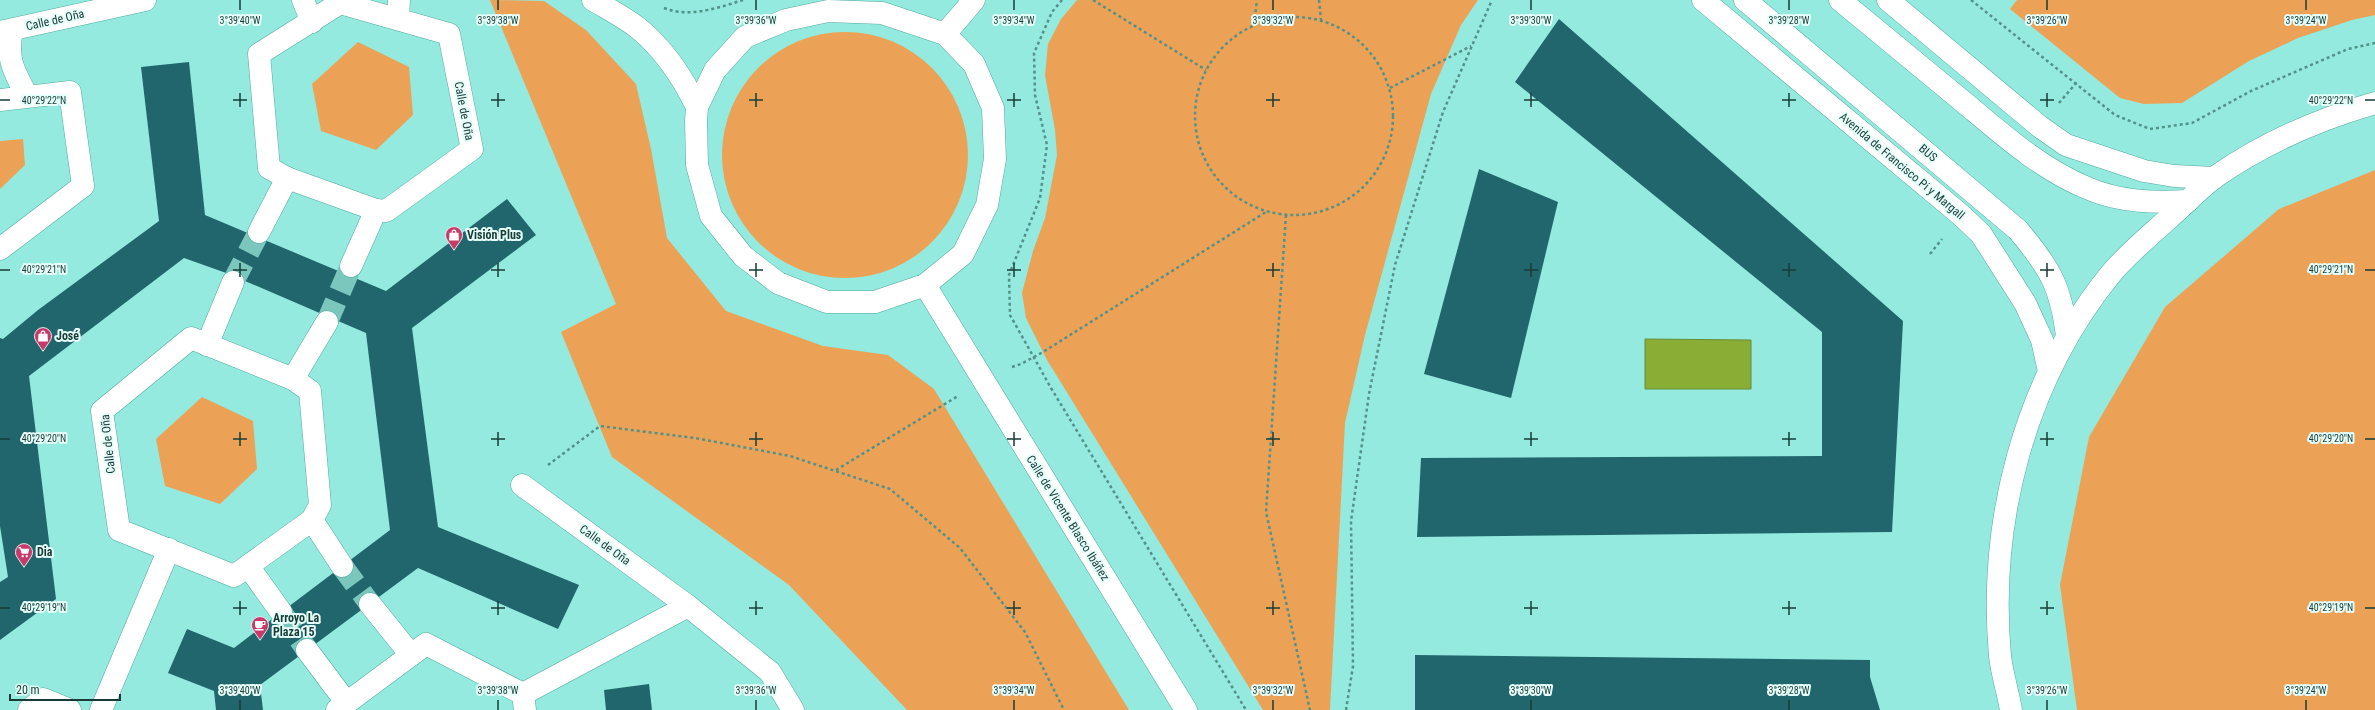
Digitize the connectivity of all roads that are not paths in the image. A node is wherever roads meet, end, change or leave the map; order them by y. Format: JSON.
{"nodes":[{"id":1,"x":145,"y":0,"type":"edge"},
{"id":2,"x":303,"y":0,"type":"edge"},
{"id":3,"x":593,"y":0,"type":"edge"},
{"id":4,"x":974,"y":0,"type":"edge"},
{"id":5,"x":1703,"y":0,"type":"edge"},
{"id":6,"x":1745,"y":0,"type":"edge"},
{"id":7,"x":1840,"y":0,"type":"edge"},
{"id":8,"x":1888,"y":0,"type":"edge"},
{"id":9,"x":399,"y":10,"type":"edge"},
{"id":10,"x":312,"y":22,"type":"junction"},
{"id":11,"x":6,"y":31,"type":"edge"},
{"id":12,"x":945,"y":34,"type":"junction"},
{"id":13,"x":27,"y":96,"type":"junction"},
{"id":14,"x":0,"y":100,"type":"edge"},
{"id":15,"x":2375,"y":103,"type":"edge"},
{"id":16,"x":698,"y":107,"type":"junction"},
{"id":17,"x":287,"y":178,"type":"junction"},
{"id":18,"x":2214,"y":178,"type":"junction"},
{"id":19,"x":2188,"y":201,"type":"junction"},
{"id":20,"x":376,"y":210,"type":"junction"},
{"id":21,"x":259,"y":232,"type":"tunnel mouth"},
{"id":22,"x":0,"y":249,"type":"edge"},
{"id":23,"x":351,"y":266,"type":"tunnel mouth"},
{"id":24,"x":233,"y":282,"type":"tunnel mouth"},
{"id":25,"x":925,"y":285,"type":"junction"},
{"id":26,"x":327,"y":322,"type":"tunnel mouth"},
{"id":27,"x":2067,"y":336,"type":"junction"},
{"id":28,"x":206,"y":345,"type":"junction"},
{"id":29,"x":2049,"y":371,"type":"junction"},
{"id":30,"x":292,"y":379,"type":"junction"},
{"id":31,"x":522,"y":485,"type":"road end"},
{"id":32,"x":312,"y":520,"type":"junction"},
{"id":33,"x":169,"y":550,"type":"junction"},
{"id":34,"x":248,"y":566,"type":"junction"},
{"id":35,"x":342,"y":566,"type":"tunnel mouth"},
{"id":36,"x":370,"y":604,"type":"tunnel mouth"},
{"id":37,"x":688,"y":606,"type":"junction"},
{"id":38,"x":281,"y":612,"type":"tunnel mouth"},
{"id":39,"x":307,"y":650,"type":"tunnel mouth"},
{"id":40,"x":411,"y":655,"type":"junction"},
{"id":41,"x":524,"y":702,"type":"edge"},
{"id":42,"x":342,"y":706,"type":"edge"},
{"id":43,"x":29,"y":710,"type":"edge"},
{"id":44,"x":70,"y":710,"type":"edge"},
{"id":45,"x":101,"y":710,"type":"edge"},
{"id":46,"x":793,"y":710,"type":"edge"},
{"id":47,"x":1186,"y":710,"type":"edge"},
{"id":48,"x":2011,"y":710,"type":"edge"}],
"edges":[{"from":1,"to":11,"type":"street","name":"Calle de Oña"},
{"from":2,"to":10,"type":"street"},
{"from":3,"to":16,"type":"street"},
{"from":4,"to":12,"type":"street"},
{"from":5,"to":29,"type":"street","name":"Avenida de Francisco Pi y Margall"},
{"from":6,"to":27,"type":"street","name":"BUS"},
{"from":7,"to":19,"type":"street"},
{"from":8,"to":18,"type":"street"},
{"from":9,"to":10,"type":"street","name":"Calle de Oña"},
{"from":9,"to":20,"type":"street","name":"Calle de Oña"},
{"from":10,"to":17,"type":"street","name":"Calle de Oña"},
{"from":11,"to":13,"type":"street","name":"Calle de Oña"},
{"from":12,"to":16,"type":"street"},
{"from":12,"to":25,"type":"street"},
{"from":13,"to":14,"type":"street"},
{"from":13,"to":22,"type":"street"},
{"from":15,"to":18,"type":"street"},
{"from":16,"to":25,"type":"street"},
{"from":17,"to":20,"type":"street","name":"Calle de Oña"},
{"from":17,"to":21,"type":"street"},
{"from":18,"to":19,"type":"street"},
{"from":19,"to":27,"type":"street"},
{"from":20,"to":23,"type":"street"},
{"from":24,"to":28,"type":"street"},
{"from":25,"to":47,"type":"street","name":"Calle de Vicente Blasco Ibáñez"},
{"from":26,"to":30,"type":"street"},
{"from":27,"to":29,"type":"street"},
{"from":28,"to":30,"type":"street","name":"Calle de Oña"},
{"from":28,"to":33,"type":"street","name":"Calle de Oña"},
{"from":29,"to":48,"type":"street"},
{"from":30,"to":32,"type":"street","name":"Calle de Oña"},
{"from":31,"to":37,"type":"street","name":"Calle de Oña"},
{"from":32,"to":34,"type":"street","name":"Calle de Oña"},
{"from":32,"to":35,"type":"street"},
{"from":33,"to":34,"type":"street","name":"Calle de Oña"},
{"from":33,"to":45,"type":"street"},
{"from":34,"to":38,"type":"street"},
{"from":36,"to":40,"type":"street"},
{"from":37,"to":41,"type":"street"},
{"from":37,"to":46,"type":"street","name":"Calle de Oña"},
{"from":39,"to":42,"type":"street"},
{"from":40,"to":41,"type":"street"},
{"from":40,"to":42,"type":"street"},
{"from":43,"to":44,"type":"street"}]}
